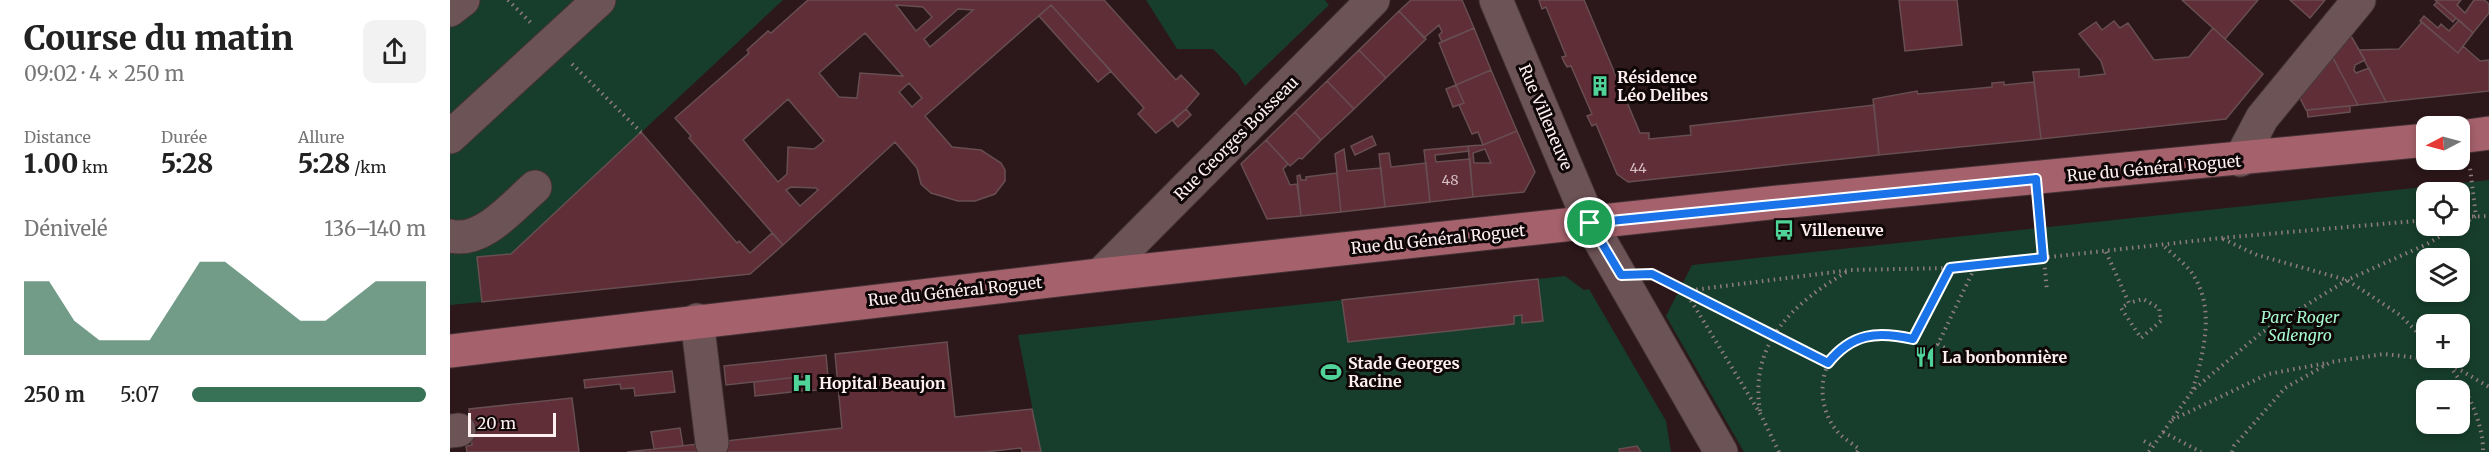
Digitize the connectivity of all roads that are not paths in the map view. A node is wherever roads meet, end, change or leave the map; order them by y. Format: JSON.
{"nodes":[{"id":1,"x":463,"y":0,"type":"edge"},
{"id":2,"x":599,"y":0,"type":"edge"},
{"id":3,"x":1373,"y":0,"type":"edge"},
{"id":4,"x":1496,"y":0,"type":"edge"},
{"id":5,"x":2359,"y":0,"type":"edge"},
{"id":6,"x":450,"y":10,"type":"edge"},
{"id":7,"x":450,"y":137,"type":"edge"},
{"id":8,"x":2416,"y":141,"type":"edge"},
{"id":9,"x":2240,"y":160,"type":"junction"},
{"id":10,"x":535,"y":187,"type":"dead end"},
{"id":11,"x":1590,"y":223,"type":"junction"},
{"id":12,"x":450,"y":236,"type":"edge"},
{"id":13,"x":1100,"y":275,"type":"junction"},
{"id":14,"x":697,"y":320,"type":"junction"},
{"id":15,"x":450,"y":351,"type":"edge"},
{"id":16,"x":712,"y":443,"type":"dead end"},
{"id":17,"x":1721,"y":452,"type":"edge"}],
"edges":[{"from":1,"to":6,"type":"street"},
{"from":2,"to":7,"type":"street"},
{"from":3,"to":13,"type":"street","name":"Rue Georges Boisseau"},
{"from":4,"to":11,"type":"street","name":"Rue Villeneuve"},
{"from":5,"to":9,"type":"street"},
{"from":8,"to":9,"type":"main road","name":"Rue du Général Roguet"},
{"from":9,"to":11,"type":"main road","name":"Rue du Général Roguet"},
{"from":10,"to":12,"type":"street"},
{"from":11,"to":13,"type":"main road","name":"Rue du Général Roguet"},
{"from":11,"to":17,"type":"street","name":"Rue Villeneuve"},
{"from":13,"to":14,"type":"main road","name":"Rue du Général Roguet"},
{"from":14,"to":15,"type":"main road","name":"Rue du Général Roguet"},
{"from":14,"to":16,"type":"street"}]}
